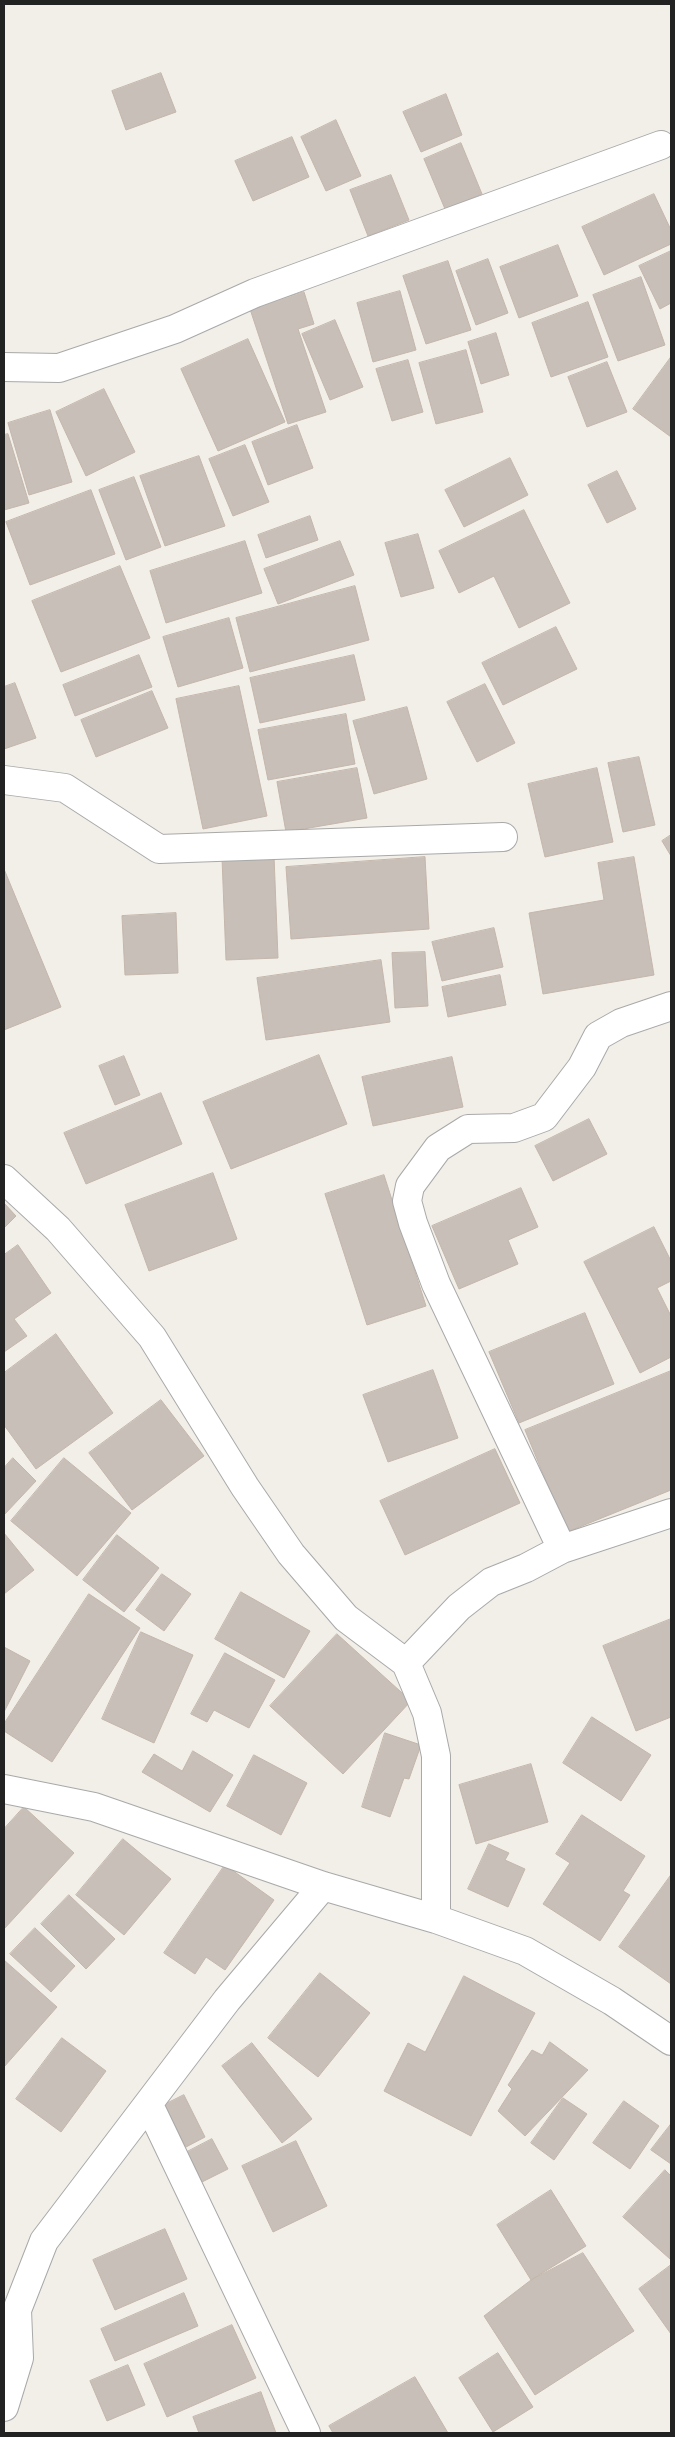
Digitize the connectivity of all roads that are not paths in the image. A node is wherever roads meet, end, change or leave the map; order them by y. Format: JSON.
{"nodes":[{"id":1,"x":661,"y":145,"type":"dead end"},
{"id":2,"x":4,"y":367,"type":"edge"},
{"id":3,"x":4,"y":780,"type":"edge"},
{"id":4,"x":503,"y":837,"type":"dead end"},
{"id":5,"x":671,"y":1006,"type":"edge"},
{"id":6,"x":4,"y":1178,"type":"edge"},
{"id":7,"x":671,"y":1513,"type":"edge"},
{"id":8,"x":562,"y":1549,"type":"junction"},
{"id":9,"x":406,"y":1663,"type":"junction"},
{"id":10,"x":4,"y":1789,"type":"edge"},
{"id":11,"x":323,"y":1886,"type":"junction"},
{"id":12,"x":436,"y":1919,"type":"junction"},
{"id":13,"x":671,"y":2041,"type":"edge"},
{"id":14,"x":149,"y":2105,"type":"junction"},
{"id":15,"x":4,"y":2407,"type":"edge"},
{"id":16,"x":306,"y":2433,"type":"edge"}],
"edges":[{"from":1,"to":2,"type":"street"},
{"from":3,"to":4,"type":"street"},
{"from":5,"to":8,"type":"street"},
{"from":6,"to":9,"type":"street"},
{"from":7,"to":8,"type":"street"},
{"from":8,"to":9,"type":"street"},
{"from":9,"to":12,"type":"street"},
{"from":10,"to":11,"type":"street"},
{"from":11,"to":12,"type":"street"},
{"from":11,"to":14,"type":"street"},
{"from":12,"to":13,"type":"street"},
{"from":14,"to":15,"type":"street"},
{"from":14,"to":16,"type":"street"}]}
